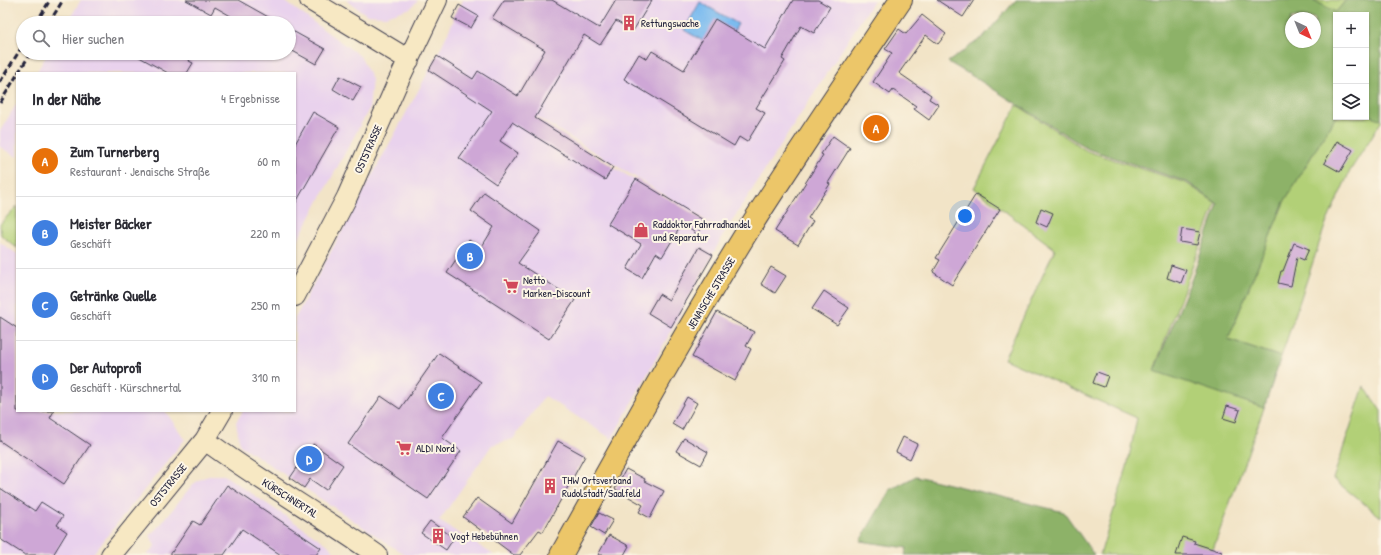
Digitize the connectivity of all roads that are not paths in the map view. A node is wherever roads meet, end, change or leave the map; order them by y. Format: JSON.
{"nodes":[{"id":1,"x":437,"y":0,"type":"edge"},
{"id":2,"x":900,"y":0,"type":"edge"},
{"id":3,"x":312,"y":1,"type":"edge"},
{"id":4,"x":409,"y":60,"type":"junction"},
{"id":5,"x":296,"y":294,"type":"edge"},
{"id":6,"x":221,"y":412,"type":"edge"},
{"id":7,"x":205,"y":440,"type":"junction"},
{"id":8,"x":111,"y":555,"type":"edge"},
{"id":9,"x":377,"y":555,"type":"edge"},
{"id":10,"x":561,"y":555,"type":"edge"}],
"edges":[{"from":1,"to":4,"type":"street","name":"OSTSTRASSE"},
{"from":2,"to":10,"type":"main road","name":"JENAISCHE STRASSE"},
{"from":3,"to":4,"type":"street"},
{"from":4,"to":5,"type":"street","name":"OSTSTRASSE"},
{"from":6,"to":7,"type":"street","name":"OSTSTRASSE"},
{"from":7,"to":8,"type":"street","name":"OSTSTRASSE"},
{"from":7,"to":9,"type":"street","name":"KÜRSCHNERTAL"}]}
